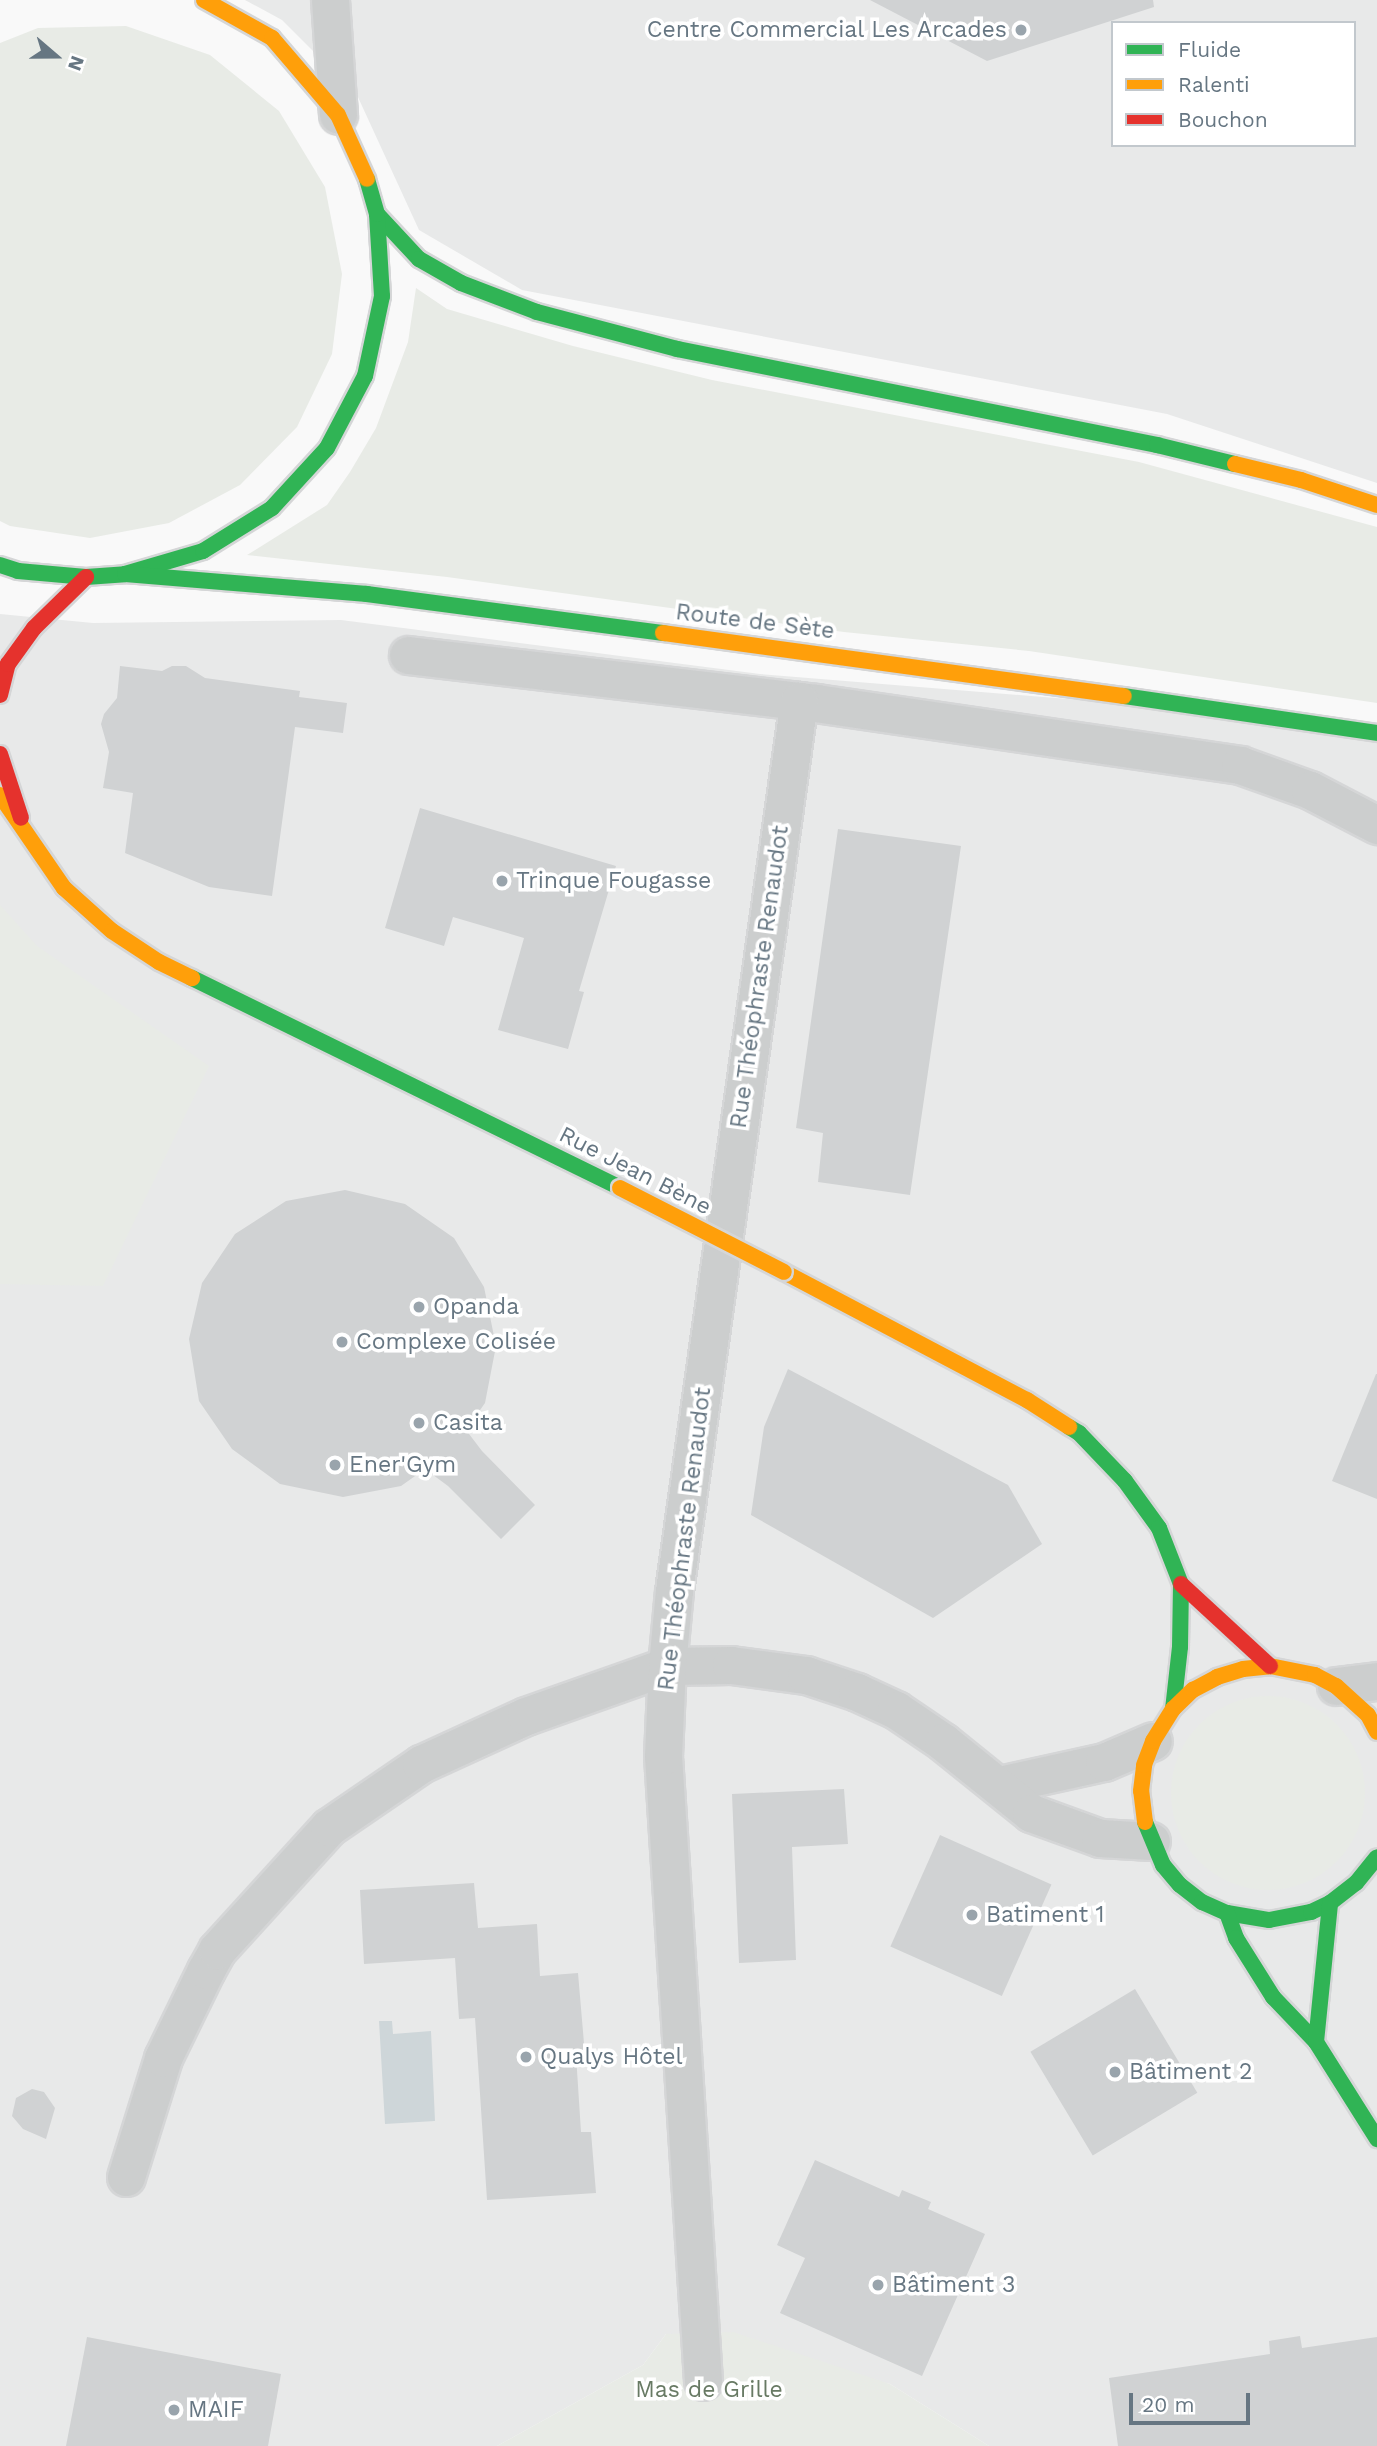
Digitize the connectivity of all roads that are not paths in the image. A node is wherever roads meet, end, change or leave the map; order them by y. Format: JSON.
{"nodes":[{"id":1,"x":204,"y":0,"type":"edge"},
{"id":2,"x":330,"y":0,"type":"edge"},
{"id":3,"x":338,"y":115,"type":"junction"},
{"id":4,"x":377,"y":214,"type":"junction"},
{"id":5,"x":1377,"y":505,"type":"edge"},
{"id":6,"x":0,"y":565,"type":"edge"},
{"id":7,"x":125,"y":574,"type":"junction"},
{"id":8,"x":86,"y":577,"type":"junction"},
{"id":9,"x":408,"y":655,"type":"dead end"},
{"id":10,"x":0,"y":695,"type":"edge"},
{"id":11,"x":799,"y":701,"type":"junction"},
{"id":12,"x":1377,"y":733,"type":"edge"},
{"id":13,"x":0,"y":754,"type":"edge"},
{"id":14,"x":0,"y":795,"type":"edge"},
{"id":15,"x":1377,"y":825,"type":"edge"},
{"id":16,"x":28,"y":839,"type":"junction"},
{"id":17,"x":1181,"y":1584,"type":"junction"},
{"id":18,"x":667,"y":1666,"type":"junction"},
{"id":19,"x":1270,"y":1666,"type":"junction"},
{"id":20,"x":1377,"y":1681,"type":"edge"},
{"id":21,"x":1336,"y":1686,"type":"junction"},
{"id":22,"x":1173,"y":1709,"type":"junction"},
{"id":23,"x":1377,"y":1732,"type":"edge"},
{"id":24,"x":1153,"y":1741,"type":"junction"},
{"id":25,"x":999,"y":1785,"type":"junction"},
{"id":26,"x":1150,"y":1841,"type":"junction"},
{"id":27,"x":1377,"y":1857,"type":"edge"},
{"id":28,"x":1330,"y":1903,"type":"junction"},
{"id":29,"x":1227,"y":1913,"type":"junction"},
{"id":30,"x":1317,"y":2042,"type":"junction"},
{"id":31,"x":1377,"y":2138,"type":"edge"},
{"id":32,"x":126,"y":2177,"type":"dead end"},
{"id":33,"x":704,"y":2381,"type":"dead end"}],
"edges":[{"from":1,"to":3,"type":"main road"},
{"from":2,"to":3,"type":"street"},
{"from":3,"to":4,"type":"main road"},
{"from":4,"to":5,"type":"main road"},
{"from":4,"to":7,"type":"main road"},
{"from":6,"to":8,"type":"main road"},
{"from":7,"to":8,"type":"main road"},
{"from":7,"to":12,"type":"main road","name":"Route de Sète"},
{"from":8,"to":10,"type":"main road"},
{"from":9,"to":11,"type":"street"},
{"from":11,"to":15,"type":"street"},
{"from":11,"to":18,"type":"street","name":"Rue Théophraste Renaudot"},
{"from":13,"to":16,"type":"main road","name":"Rue Jean Bène"},
{"from":14,"to":16,"type":"main road","name":"Rue Jean Bène"},
{"from":16,"to":17,"type":"main road","name":"Rue Jean Bène","bridge":true},
{"from":17,"to":19,"type":"main road","name":"Rue Jean Bène"},
{"from":17,"to":22,"type":"main road","name":"Rue Jean Bène"},
{"from":18,"to":25,"type":"street"},
{"from":18,"to":32,"type":"street"},
{"from":18,"to":33,"type":"street","name":"Rue Théophraste Renaudot"},
{"from":19,"to":21,"type":"main road"},
{"from":19,"to":22,"type":"main road"},
{"from":20,"to":21,"type":"street"},
{"from":21,"to":23,"type":"main road"},
{"from":22,"to":24,"type":"main road"},
{"from":24,"to":25,"type":"street"},
{"from":24,"to":26,"type":"main road"},
{"from":25,"to":26,"type":"street"},
{"from":26,"to":29,"type":"main road"},
{"from":27,"to":28,"type":"main road"},
{"from":28,"to":29,"type":"main road"},
{"from":28,"to":30,"type":"main road"},
{"from":29,"to":30,"type":"main road"},
{"from":30,"to":31,"type":"main road"}]}
